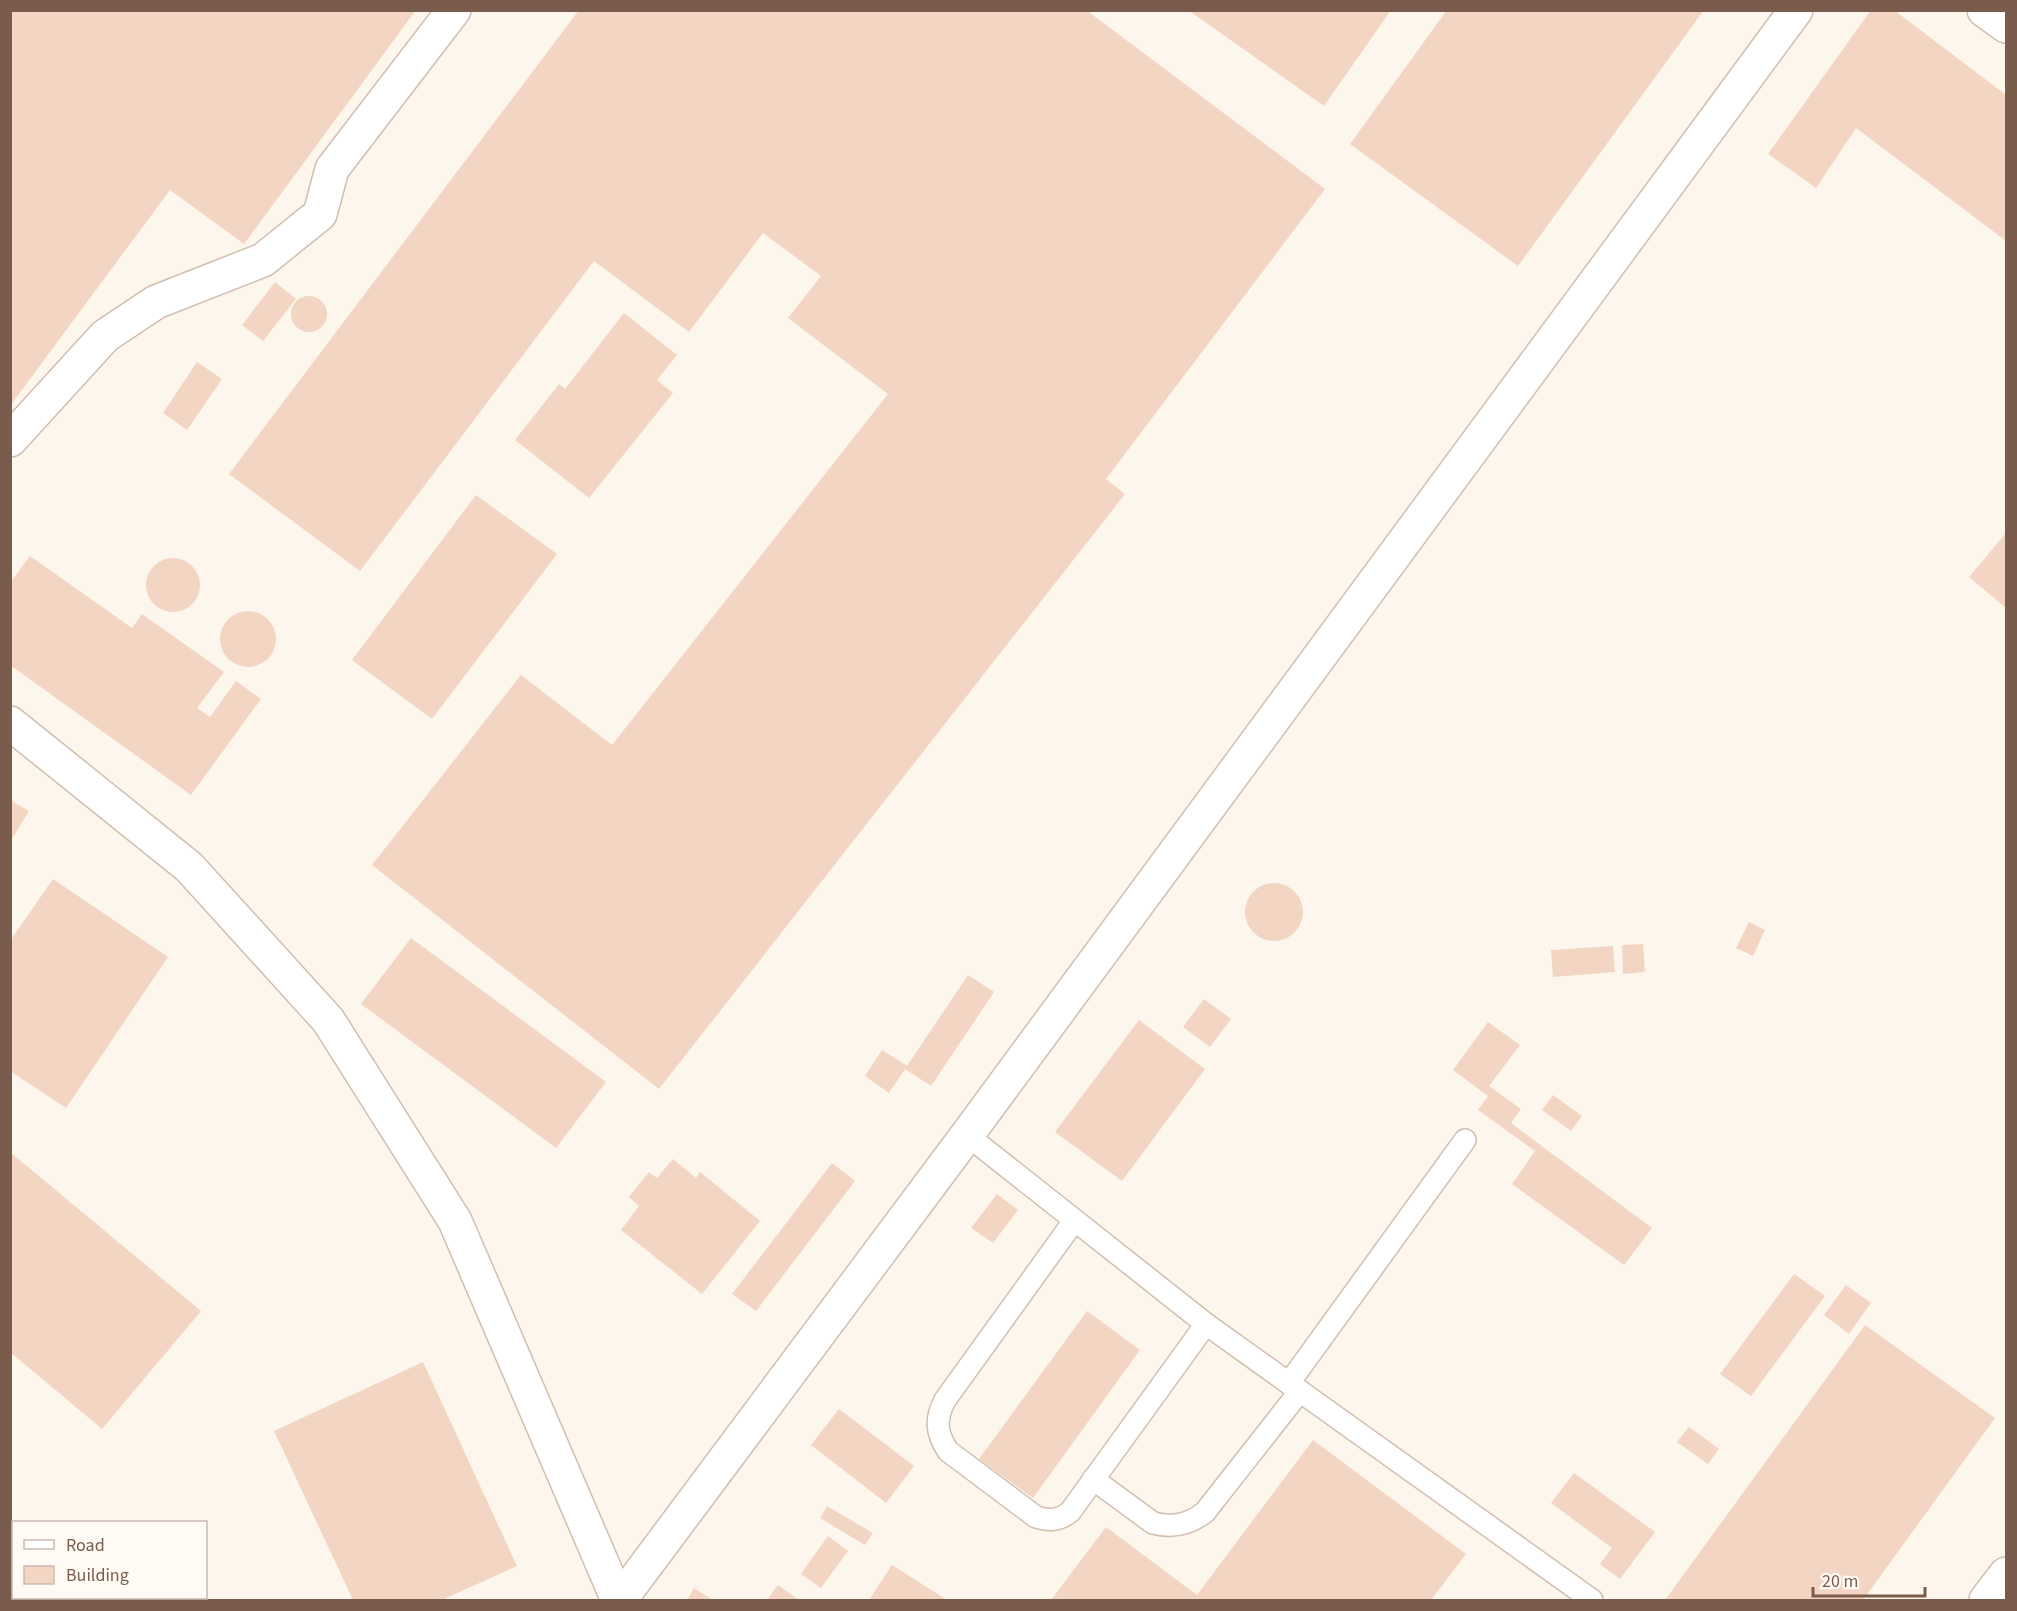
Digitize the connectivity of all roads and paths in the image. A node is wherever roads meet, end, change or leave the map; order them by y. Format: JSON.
{"nodes":[{"id":1,"x":454,"y":10,"type":"edge"},
{"id":2,"x":1796,"y":10,"type":"edge"},
{"id":3,"x":1984,"y":10,"type":"edge"},
{"id":4,"x":2007,"y":26,"type":"edge"},
{"id":5,"x":10,"y":440,"type":"edge"},
{"id":6,"x":10,"y":723,"type":"edge"},
{"id":7,"x":967,"y":1135,"type":"junction"},
{"id":8,"x":1465,"y":1140,"type":"dead end"},
{"id":9,"x":1074,"y":1221,"type":"junction"},
{"id":10,"x":1206,"y":1324,"type":"junction"},
{"id":11,"x":1294,"y":1387,"type":"junction"},
{"id":12,"x":1093,"y":1479,"type":"junction"},
{"id":13,"x":2007,"y":1574,"type":"edge"},
{"id":14,"x":619,"y":1600,"type":"edge"},
{"id":15,"x":1592,"y":1600,"type":"edge"},
{"id":16,"x":1986,"y":1600,"type":"edge"}],
"edges":[{"from":1,"to":5,"type":"street"},
{"from":2,"to":7,"type":"street"},
{"from":3,"to":4,"type":"street"},
{"from":6,"to":14,"type":"street"},
{"from":7,"to":9,"type":"lane"},
{"from":7,"to":14,"type":"street"},
{"from":8,"to":11,"type":"lane"},
{"from":9,"to":10,"type":"lane"},
{"from":9,"to":12,"type":"lane"},
{"from":10,"to":11,"type":"lane"},
{"from":10,"to":12,"type":"lane"},
{"from":11,"to":12,"type":"lane"},
{"from":11,"to":15,"type":"lane"},
{"from":13,"to":16,"type":"street"}]}
